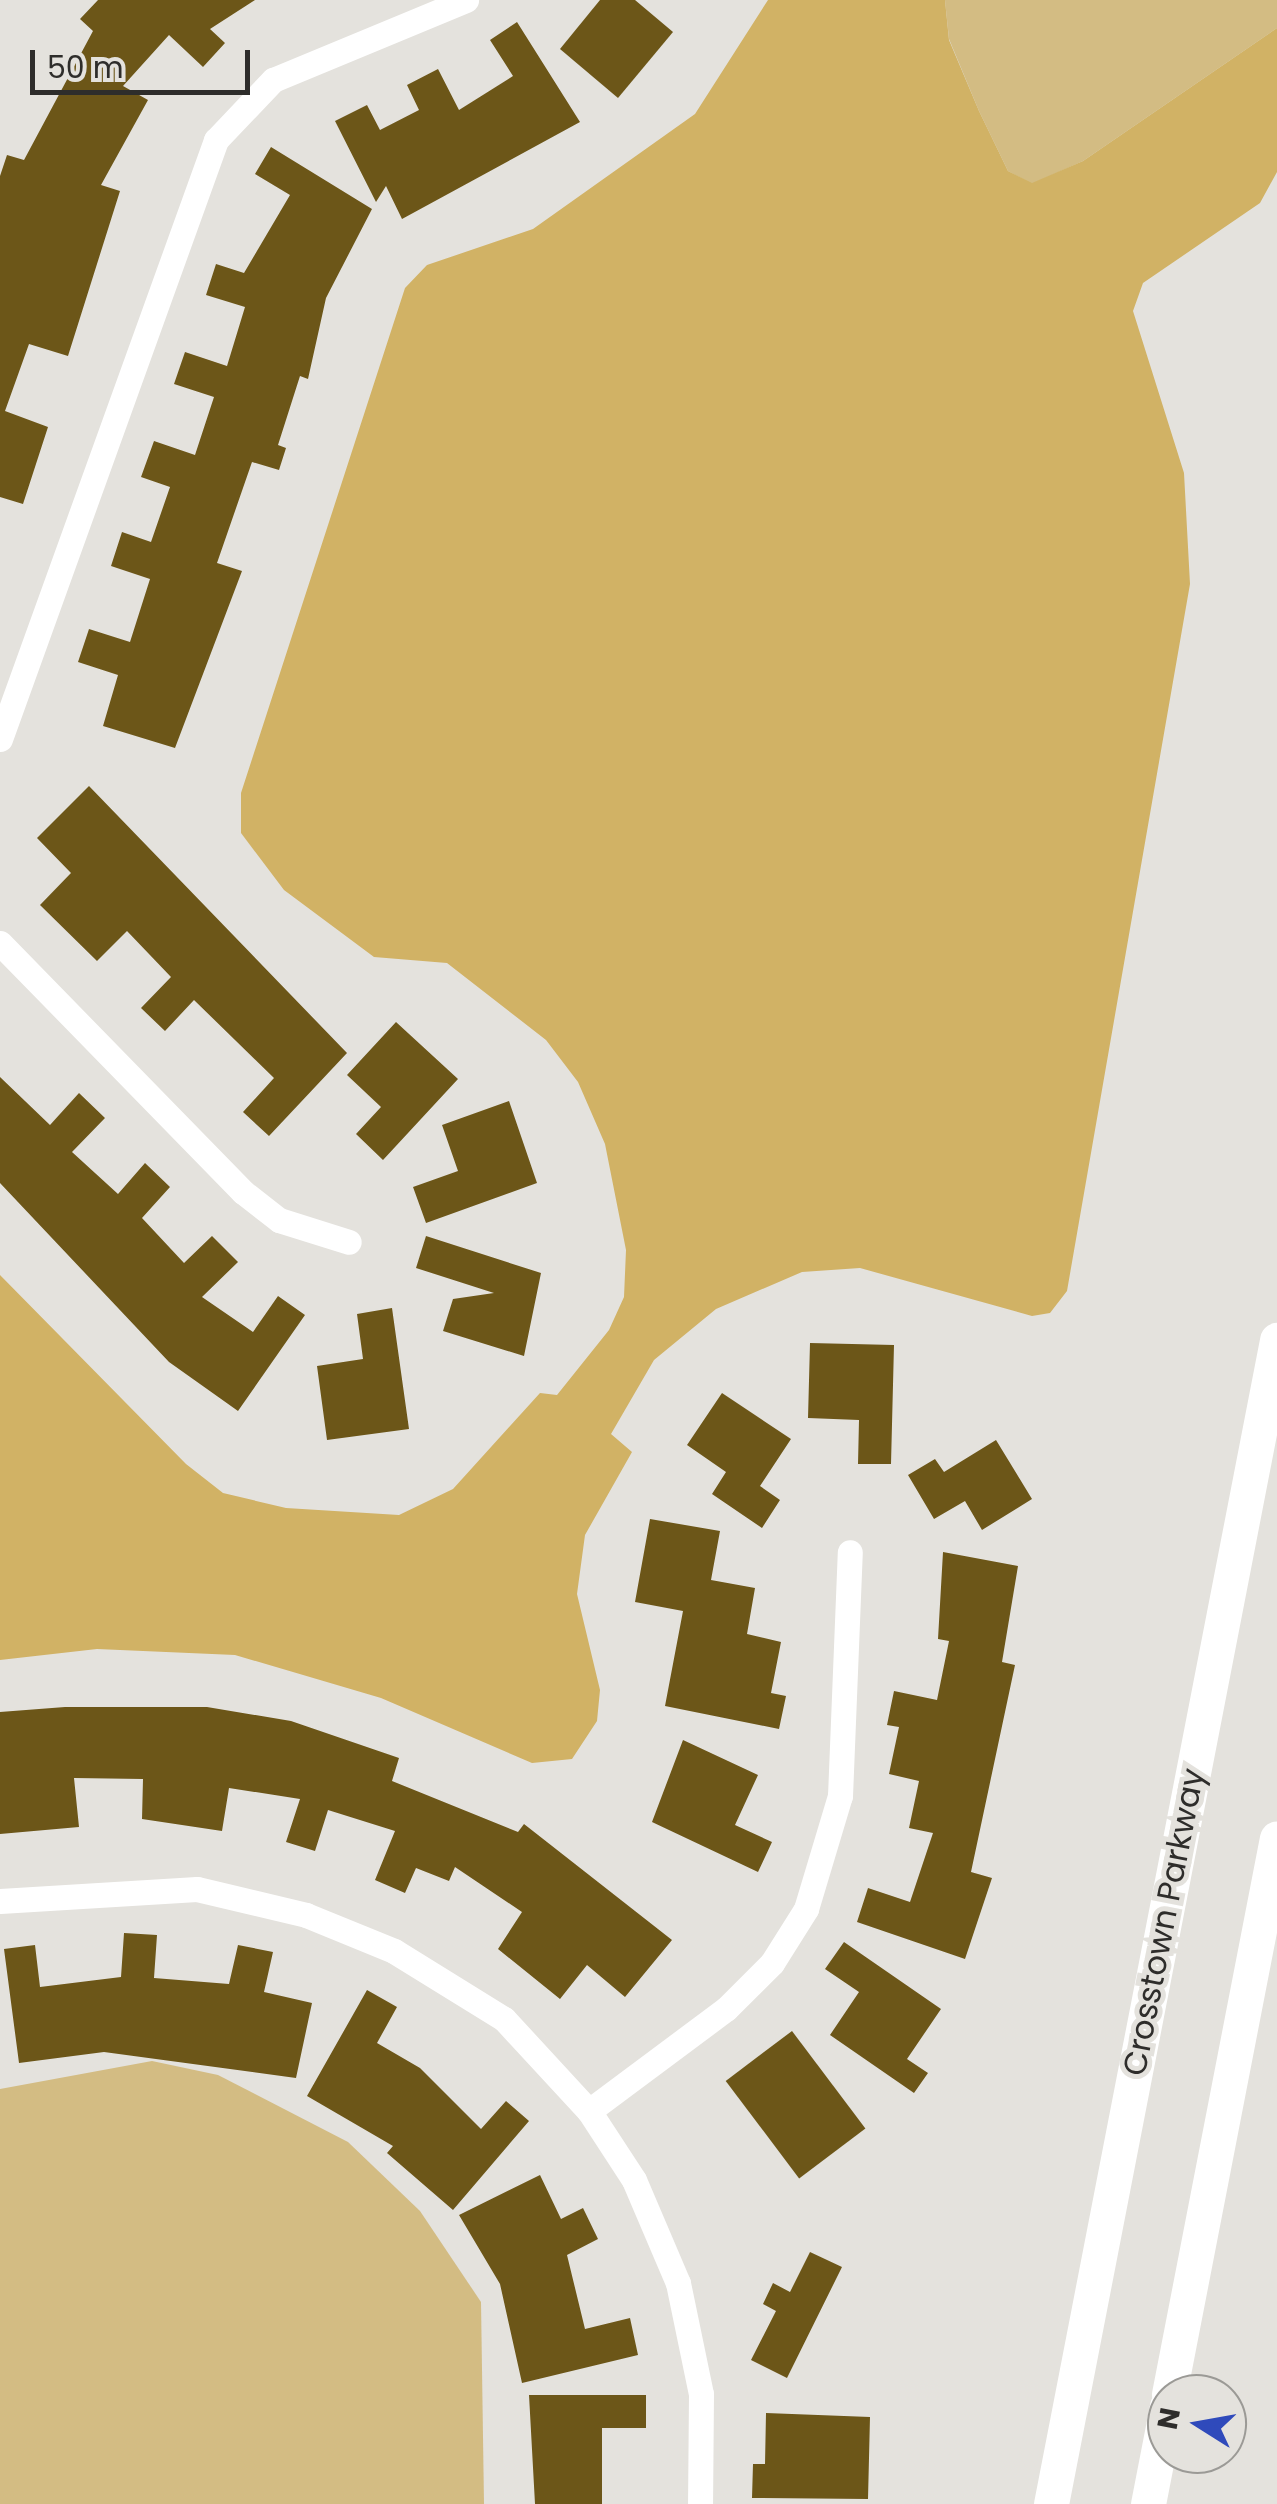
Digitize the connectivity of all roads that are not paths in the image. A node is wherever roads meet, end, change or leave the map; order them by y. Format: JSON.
{"nodes":[{"id":1,"x":466,"y":0,"type":"edge"},
{"id":2,"x":0,"y":738,"type":"edge"},
{"id":3,"x":0,"y":943,"type":"edge"},
{"id":4,"x":349,"y":1242,"type":"dead end"},
{"id":5,"x":1277,"y":1340,"type":"edge"},
{"id":6,"x":850,"y":1552,"type":"dead end"},
{"id":7,"x":1277,"y":1838,"type":"edge"},
{"id":8,"x":0,"y":1900,"type":"edge"},
{"id":9,"x":589,"y":2111,"type":"junction"},
{"id":10,"x":1174,"y":2374,"type":"edge"},
{"id":11,"x":1154,"y":2474,"type":"edge"},
{"id":12,"x":700,"y":2504,"type":"edge"},
{"id":13,"x":1051,"y":2504,"type":"edge"},
{"id":14,"x":1148,"y":2504,"type":"edge"}],
"edges":[{"from":1,"to":2,"type":"street"},
{"from":3,"to":4,"type":"street"},
{"from":5,"to":13,"type":"main road","name":"Crosstown Parkway"},
{"from":6,"to":9,"type":"street"},
{"from":7,"to":10,"type":"main road"},
{"from":8,"to":9,"type":"street"},
{"from":9,"to":12,"type":"street"},
{"from":11,"to":14,"type":"main road"}]}
